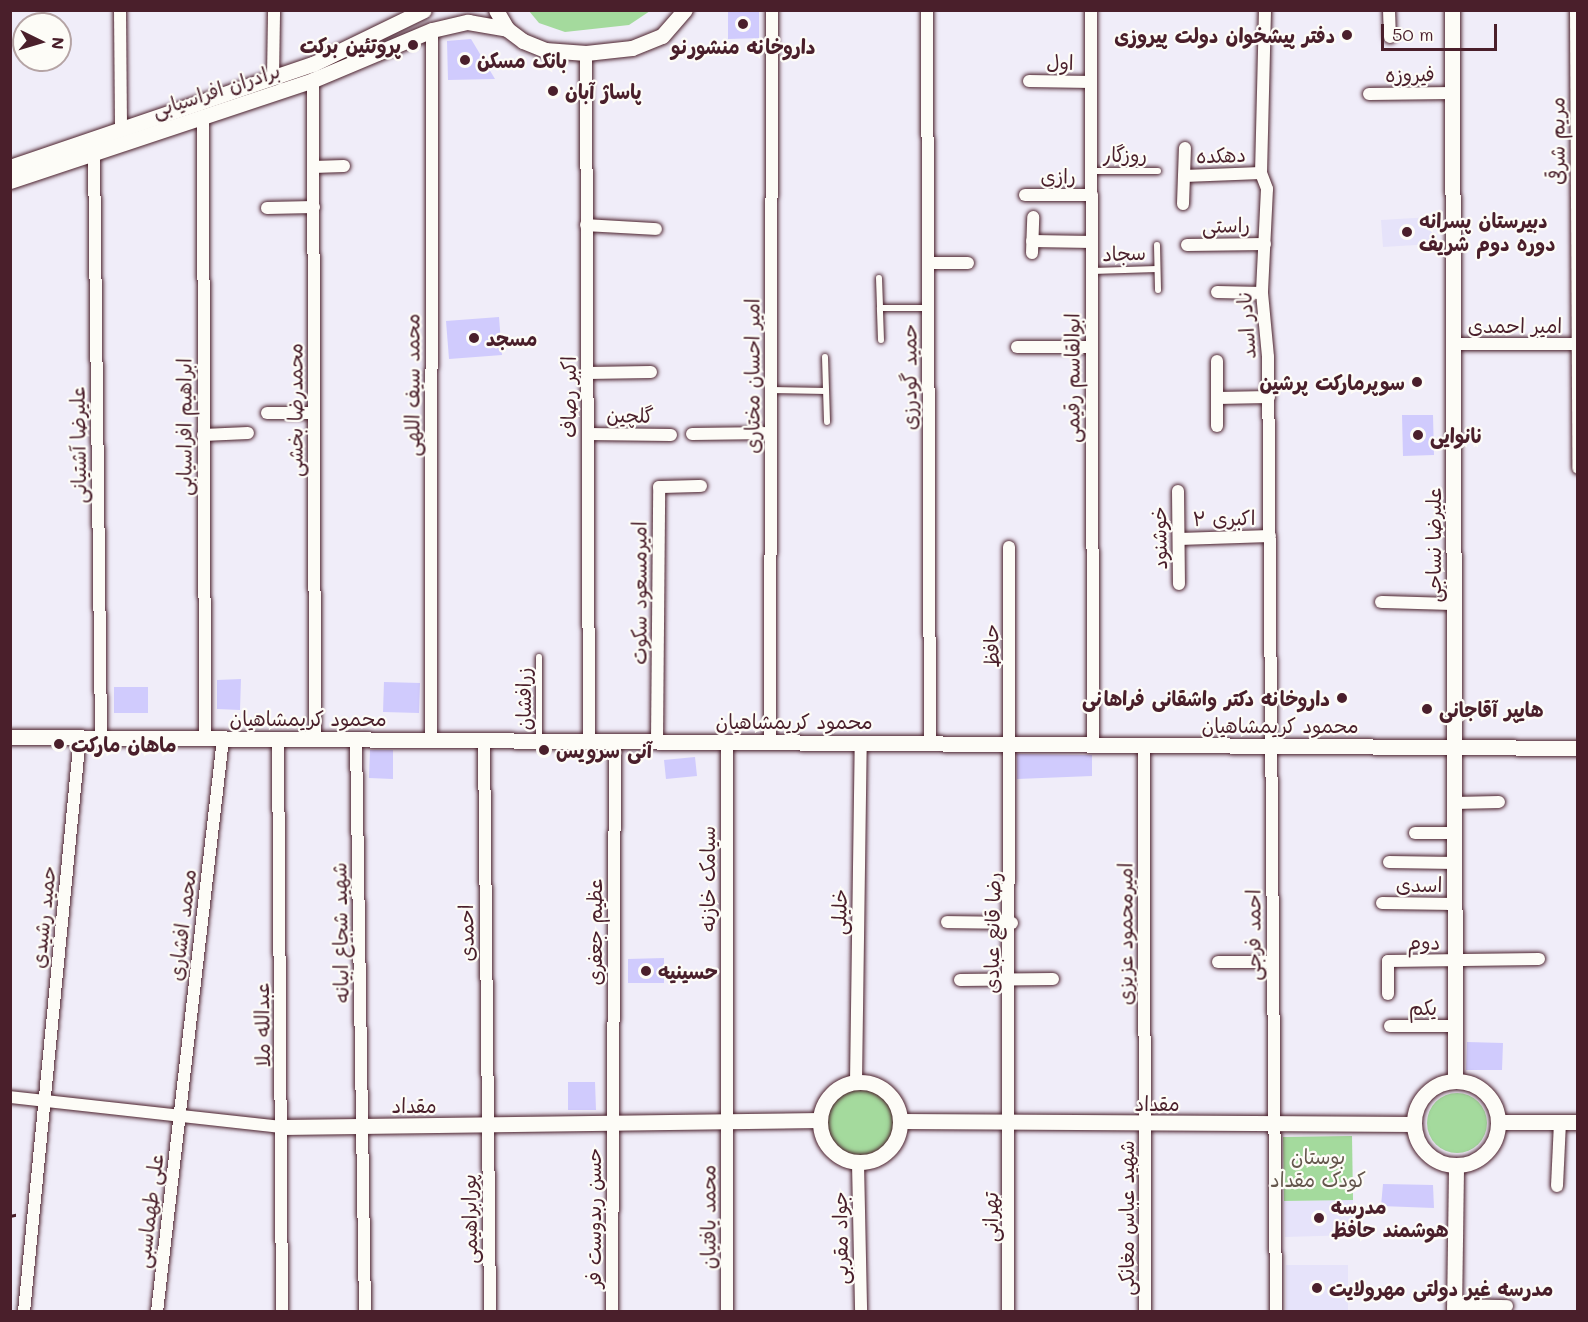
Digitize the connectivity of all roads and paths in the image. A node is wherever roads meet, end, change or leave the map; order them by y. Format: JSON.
{"nodes":[{"id":1,"x":120,"y":10,"type":"edge"},
{"id":2,"x":424,"y":10,"type":"edge"},
{"id":3,"x":432,"y":10,"type":"edge"},
{"id":4,"x":496,"y":10,"type":"edge"},
{"id":5,"x":685,"y":10,"type":"edge"},
{"id":6,"x":772,"y":10,"type":"edge"},
{"id":7,"x":927,"y":10,"type":"edge"},
{"id":8,"x":1091,"y":10,"type":"edge"},
{"id":9,"x":1264,"y":10,"type":"edge"},
{"id":10,"x":1389,"y":10,"type":"edge"},
{"id":11,"x":1452,"y":10,"type":"edge"},
{"id":12,"x":1576,"y":10,"type":"edge"},
{"id":13,"x":274,"y":11,"type":"edge"},
{"id":14,"x":507,"y":29,"type":"junction"},
{"id":15,"x":432,"y":30,"type":"junction"},
{"id":16,"x":1390,"y":37,"type":"dead end"},
{"id":17,"x":586,"y":53,"type":"junction"},
{"id":18,"x":313,"y":80,"type":"junction"},
{"id":19,"x":1029,"y":81,"type":"dead end"},
{"id":20,"x":1091,"y":82,"type":"junction"},
{"id":21,"x":273,"y":85,"type":"junction"},
{"id":22,"x":1452,"y":93,"type":"junction"},
{"id":23,"x":1369,"y":94,"type":"dead end"},
{"id":24,"x":203,"y":109,"type":"junction"},
{"id":25,"x":120,"y":130,"type":"junction"},
{"id":26,"x":1185,"y":148,"type":"dead end"},
{"id":27,"x":94,"y":153,"type":"junction"},
{"id":28,"x":344,"y":166,"type":"dead end"},
{"id":29,"x":10,"y":167,"type":"edge"},
{"id":30,"x":314,"y":167,"type":"junction"},
{"id":31,"x":1092,"y":171,"type":"junction"},
{"id":32,"x":1158,"y":171,"type":"dead end"},
{"id":33,"x":1261,"y":173,"type":"junction"},
{"id":34,"x":1184,"y":176,"type":"junction"},
{"id":35,"x":10,"y":181,"type":"edge"},
{"id":36,"x":1025,"y":195,"type":"dead end"},
{"id":37,"x":1092,"y":195,"type":"junction"},
{"id":38,"x":1183,"y":204,"type":"dead end"},
{"id":39,"x":314,"y":207,"type":"junction"},
{"id":40,"x":267,"y":208,"type":"dead end"},
{"id":41,"x":1033,"y":217,"type":"dead end"},
{"id":42,"x":586,"y":225,"type":"junction"},
{"id":43,"x":656,"y":229,"type":"dead end"},
{"id":44,"x":1092,"y":242,"type":"junction"},
{"id":45,"x":1265,"y":244,"type":"junction"},
{"id":46,"x":1157,"y":245,"type":"dead end"},
{"id":47,"x":1187,"y":245,"type":"dead end"},
{"id":48,"x":968,"y":262,"type":"dead end"},
{"id":49,"x":928,"y":263,"type":"junction"},
{"id":50,"x":1157,"y":269,"type":"junction"},
{"id":51,"x":1092,"y":271,"type":"junction"},
{"id":52,"x":879,"y":278,"type":"dead end"},
{"id":53,"x":1158,"y":290,"type":"dead end"},
{"id":54,"x":1217,"y":292,"type":"dead end"},
{"id":55,"x":1262,"y":293,"type":"junction"},
{"id":56,"x":880,"y":308,"type":"junction"},
{"id":57,"x":928,"y":308,"type":"junction"},
{"id":58,"x":881,"y":340,"type":"dead end"},
{"id":59,"x":1453,"y":344,"type":"junction"},
{"id":60,"x":1577,"y":344,"type":"edge"},
{"id":61,"x":1017,"y":347,"type":"dead end"},
{"id":62,"x":1091,"y":347,"type":"junction"},
{"id":63,"x":825,"y":357,"type":"dead end"},
{"id":64,"x":1217,"y":361,"type":"dead end"},
{"id":65,"x":651,"y":372,"type":"dead end"},
{"id":66,"x":587,"y":374,"type":"junction"},
{"id":67,"x":771,"y":390,"type":"junction"},
{"id":68,"x":826,"y":392,"type":"junction"},
{"id":69,"x":1269,"y":397,"type":"junction"},
{"id":70,"x":1217,"y":398,"type":"junction"},
{"id":71,"x":267,"y":413,"type":"dead end"},
{"id":72,"x":314,"y":413,"type":"junction"},
{"id":73,"x":827,"y":422,"type":"dead end"},
{"id":74,"x":1216,"y":426,"type":"dead end"},
{"id":75,"x":771,"y":433,"type":"junction"},
{"id":76,"x":248,"y":434,"type":"dead end"},
{"id":77,"x":588,"y":434,"type":"junction"},
{"id":78,"x":692,"y":434,"type":"dead end"},
{"id":79,"x":204,"y":435,"type":"junction"},
{"id":80,"x":671,"y":435,"type":"dead end"},
{"id":81,"x":1578,"y":468,"type":"edge"},
{"id":82,"x":701,"y":486,"type":"dead end"},
{"id":83,"x":1178,"y":491,"type":"dead end"},
{"id":84,"x":1270,"y":537,"type":"junction"},
{"id":85,"x":1179,"y":538,"type":"junction"},
{"id":86,"x":1009,"y":547,"type":"dead end"},
{"id":87,"x":1179,"y":584,"type":"dead end"},
{"id":88,"x":1381,"y":602,"type":"dead end"},
{"id":89,"x":1454,"y":604,"type":"junction"},
{"id":90,"x":539,"y":657,"type":"dead end"},
{"id":91,"x":10,"y":737,"type":"edge"},
{"id":92,"x":80,"y":737,"type":"junction"},
{"id":93,"x":101,"y":738,"type":"junction"},
{"id":94,"x":205,"y":738,"type":"junction"},
{"id":95,"x":223,"y":739,"type":"junction"},
{"id":96,"x":278,"y":739,"type":"junction"},
{"id":97,"x":315,"y":739,"type":"junction"},
{"id":98,"x":356,"y":739,"type":"junction"},
{"id":99,"x":431,"y":740,"type":"junction"},
{"id":100,"x":484,"y":740,"type":"junction"},
{"id":101,"x":539,"y":740,"type":"junction"},
{"id":102,"x":589,"y":741,"type":"junction"},
{"id":103,"x":615,"y":741,"type":"junction"},
{"id":104,"x":657,"y":741,"type":"junction"},
{"id":105,"x":727,"y":742,"type":"junction"},
{"id":106,"x":770,"y":742,"type":"junction"},
{"id":107,"x":861,"y":743,"type":"junction"},
{"id":108,"x":930,"y":743,"type":"junction"},
{"id":109,"x":1012,"y":744,"type":"junction"},
{"id":110,"x":1093,"y":745,"type":"junction"},
{"id":111,"x":1144,"y":745,"type":"junction"},
{"id":112,"x":1272,"y":746,"type":"junction"},
{"id":113,"x":1454,"y":747,"type":"junction"},
{"id":114,"x":1578,"y":748,"type":"edge"},
{"id":115,"x":1499,"y":802,"type":"dead end"},
{"id":116,"x":1454,"y":803,"type":"junction"},
{"id":117,"x":1415,"y":833,"type":"dead end"},
{"id":118,"x":1455,"y":833,"type":"junction"},
{"id":119,"x":1389,"y":862,"type":"dead end"},
{"id":120,"x":1455,"y":863,"type":"junction"},
{"id":121,"x":1382,"y":903,"type":"dead end"},
{"id":122,"x":1455,"y":904,"type":"junction"},
{"id":123,"x":947,"y":922,"type":"dead end"},
{"id":124,"x":1012,"y":923,"type":"junction"},
{"id":125,"x":1539,"y":960,"type":"dead end"},
{"id":126,"x":1218,"y":962,"type":"dead end"},
{"id":127,"x":1273,"y":962,"type":"junction"},
{"id":128,"x":1455,"y":962,"type":"junction"},
{"id":129,"x":1053,"y":979,"type":"dead end"},
{"id":130,"x":960,"y":980,"type":"dead end"},
{"id":131,"x":1011,"y":980,"type":"junction"},
{"id":132,"x":1388,"y":994,"type":"dead end"},
{"id":133,"x":1390,"y":1026,"type":"dead end"},
{"id":134,"x":1455,"y":1026,"type":"junction"},
{"id":135,"x":1455,"y":1080,"type":"junction"},
{"id":136,"x":856,"y":1082,"type":"junction"},
{"id":137,"x":10,"y":1097,"type":"edge"},
{"id":138,"x":45,"y":1101,"type":"junction"},
{"id":139,"x":180,"y":1116,"type":"junction"},
{"id":140,"x":820,"y":1120,"type":"junction"},
{"id":141,"x":900,"y":1121,"type":"junction"},
{"id":142,"x":1498,"y":1122,"type":"junction"},
{"id":143,"x":1560,"y":1122,"type":"junction"},
{"id":144,"x":1578,"y":1122,"type":"edge"},
{"id":145,"x":727,"y":1123,"type":"junction"},
{"id":146,"x":1010,"y":1123,"type":"junction"},
{"id":147,"x":612,"y":1124,"type":"junction"},
{"id":148,"x":1145,"y":1124,"type":"junction"},
{"id":149,"x":1274,"y":1124,"type":"junction"},
{"id":150,"x":1414,"y":1124,"type":"junction"},
{"id":151,"x":488,"y":1125,"type":"junction"},
{"id":152,"x":362,"y":1126,"type":"junction"},
{"id":153,"x":282,"y":1127,"type":"junction"},
{"id":154,"x":858,"y":1163,"type":"junction"},
{"id":155,"x":1456,"y":1165,"type":"junction"},
{"id":156,"x":1557,"y":1186,"type":"dead end"},
{"id":157,"x":1507,"y":1306,"type":"dead end"},
{"id":158,"x":1454,"y":1308,"type":"edge"},
{"id":159,"x":24,"y":1311,"type":"edge"},
{"id":160,"x":157,"y":1311,"type":"edge"},
{"id":161,"x":282,"y":1311,"type":"edge"},
{"id":162,"x":365,"y":1311,"type":"edge"},
{"id":163,"x":490,"y":1311,"type":"edge"},
{"id":164,"x":612,"y":1311,"type":"edge"},
{"id":165,"x":727,"y":1311,"type":"edge"},
{"id":166,"x":861,"y":1311,"type":"edge"},
{"id":167,"x":1008,"y":1311,"type":"edge"},
{"id":168,"x":1146,"y":1311,"type":"edge"},
{"id":169,"x":1276,"y":1311,"type":"edge"}],
"edges":[{"from":1,"to":25,"type":"street"},
{"from":2,"to":21,"type":"street","name":"برادران افراسیابی"},
{"from":3,"to":15,"type":"street"},
{"from":4,"to":14,"type":"street"},
{"from":5,"to":17,"type":"street"},
{"from":6,"to":67,"type":"street","name":"امیر احسان مختاری"},
{"from":7,"to":49,"type":"street","name":"حمید گودرزی"},
{"from":8,"to":20,"type":"street","name":"ابوالقاسم رقیمی"},
{"from":9,"to":33,"type":"street","name":"نادر اسد"},
{"from":10,"to":16,"type":"street"},
{"from":11,"to":22,"type":"street","name":"علیرضا نساجی"},
{"from":12,"to":60,"type":"street","name":"مریم شرقی"},
{"from":13,"to":21,"type":"street"},
{"from":14,"to":15,"type":"street","name":"برادران افراسیابی"},
{"from":14,"to":17,"type":"street"},
{"from":15,"to":18,"type":"street","name":"برادران افراسیابی"},
{"from":15,"to":99,"type":"street","name":"محمد سیف اللهی"},
{"from":17,"to":42,"type":"street","name":"اکبر رصاف"},
{"from":18,"to":21,"type":"street","name":"برادران افراسیابی"},
{"from":18,"to":30,"type":"street","name":"محمدرضا بخشی"},
{"from":19,"to":20,"type":"street","name":"اول"},
{"from":20,"to":31,"type":"street","name":"ابوالقاسم رقیمی"},
{"from":21,"to":24,"type":"street","name":"برادران افراسیابی"},
{"from":22,"to":23,"type":"street","name":"فیروزه"},
{"from":22,"to":59,"type":"street","name":"علیرضا نساجی"},
{"from":24,"to":25,"type":"street","name":"برادران افراسیابی"},
{"from":24,"to":27,"type":"street","name":"برادران افراسیابی"},
{"from":24,"to":79,"type":"street","name":"ابراهیم افراسیابی"},
{"from":25,"to":29,"type":"street","name":"برادران افراسیابی"},
{"from":26,"to":34,"type":"street"},
{"from":27,"to":35,"type":"street","name":"برادران افراسیابی"},
{"from":27,"to":93,"type":"street","name":"علیرضا آشتیانی"},
{"from":28,"to":30,"type":"street"},
{"from":30,"to":39,"type":"street","name":"محمدرضا بخشی"},
{"from":31,"to":32,"type":"lane","name":"روزگار"},
{"from":31,"to":37,"type":"street","name":"ابوالقاسم رقیمی"},
{"from":33,"to":34,"type":"street","name":"دهکده"},
{"from":33,"to":45,"type":"street","name":"نادر اسد"},
{"from":34,"to":38,"type":"street"},
{"from":36,"to":37,"type":"street","name":"رازی"},
{"from":37,"to":44,"type":"street","name":"ابوالقاسم رقیمی"},
{"from":39,"to":40,"type":"street"},
{"from":39,"to":72,"type":"street","name":"محمدرضا بخشی"},
{"from":41,"to":44,"type":"street"},
{"from":42,"to":43,"type":"street"},
{"from":42,"to":66,"type":"street","name":"اکبر رصاف"},
{"from":44,"to":51,"type":"street","name":"ابوالقاسم رقیمی"},
{"from":45,"to":47,"type":"street","name":"راستی"},
{"from":45,"to":55,"type":"street","name":"نادر اسد"},
{"from":46,"to":50,"type":"lane","name":"سجاد"},
{"from":48,"to":49,"type":"street"},
{"from":49,"to":57,"type":"street","name":"حمید گودرزی"},
{"from":50,"to":51,"type":"lane","name":"سجاد"},
{"from":50,"to":53,"type":"lane","name":"سجاد"},
{"from":51,"to":62,"type":"street","name":"ابوالقاسم رقیمی"},
{"from":52,"to":56,"type":"lane"},
{"from":54,"to":55,"type":"street"},
{"from":55,"to":69,"type":"street","name":"نادر اسد"},
{"from":56,"to":57,"type":"lane"},
{"from":56,"to":58,"type":"lane"},
{"from":57,"to":108,"type":"street","name":"حمید گودرزی"},
{"from":59,"to":60,"type":"street","name":"امیر احمدی"},
{"from":59,"to":89,"type":"street","name":"علیرضا نساجی"},
{"from":60,"to":81,"type":"street","name":"مریم شرقی"},
{"from":61,"to":62,"type":"street"},
{"from":62,"to":110,"type":"street","name":"ابوالقاسم رقیمی"},
{"from":63,"to":68,"type":"lane"},
{"from":64,"to":70,"type":"street"},
{"from":65,"to":66,"type":"street"},
{"from":66,"to":77,"type":"street","name":"اکبر رصاف"},
{"from":67,"to":68,"type":"lane"},
{"from":67,"to":75,"type":"street","name":"امیر احسان مختاری"},
{"from":68,"to":73,"type":"lane"},
{"from":69,"to":70,"type":"street"},
{"from":69,"to":84,"type":"street","name":"نادر اسد"},
{"from":70,"to":74,"type":"street"},
{"from":71,"to":72,"type":"street"},
{"from":72,"to":97,"type":"street","name":"محمدرضا بخشی"},
{"from":75,"to":78,"type":"street"},
{"from":75,"to":106,"type":"street","name":"امیر احسان مختاری"},
{"from":76,"to":79,"type":"street"},
{"from":77,"to":80,"type":"street","name":"گلچین"},
{"from":77,"to":102,"type":"street","name":"اکبر رصاف"},
{"from":79,"to":94,"type":"street","name":"ابراهیم افراسیابی"},
{"from":82,"to":104,"type":"street","name":"امیرمسعود سکوت"},
{"from":83,"to":85,"type":"street","name":"خوشنود"},
{"from":84,"to":85,"type":"street","name":"اکبری ۲"},
{"from":84,"to":112,"type":"street","name":"نادر اسد"},
{"from":85,"to":87,"type":"street","name":"خوشنود"},
{"from":86,"to":109,"type":"street","name":"حافظ"},
{"from":88,"to":89,"type":"street"},
{"from":89,"to":113,"type":"street","name":"علیرضا نساجی"},
{"from":90,"to":101,"type":"lane","name":"زرافشان"},
{"from":91,"to":92,"type":"street","name":"محمود کریمشاهیان"},
{"from":92,"to":93,"type":"street","name":"محمود کریمشاهیان"},
{"from":92,"to":138,"type":"street","name":"حمید رشیدی"},
{"from":93,"to":94,"type":"street","name":"محمود کریمشاهیان"},
{"from":94,"to":95,"type":"street","name":"محمود کریمشاهیان"},
{"from":95,"to":96,"type":"street","name":"محمود کریمشاهیان"},
{"from":95,"to":139,"type":"street","name":"محمد افشاری"},
{"from":96,"to":97,"type":"street","name":"محمود کریمشاهیان"},
{"from":96,"to":153,"type":"street","name":"عبدالله ملا"},
{"from":97,"to":98,"type":"street","name":"محمود کریمشاهیان"},
{"from":98,"to":99,"type":"street","name":"محمود کریمشاهیان"},
{"from":98,"to":152,"type":"street","name":"شهید شجاع ابیانه"},
{"from":99,"to":100,"type":"street","name":"محمود کریمشاهیان"},
{"from":100,"to":101,"type":"street","name":"محمود کریمشاهیان"},
{"from":100,"to":151,"type":"street","name":"احمدی"},
{"from":101,"to":102,"type":"street","name":"محمود کریمشاهیان"},
{"from":102,"to":103,"type":"street","name":"محمود کریمشاهیان"},
{"from":103,"to":104,"type":"street","name":"محمود کریمشاهیان"},
{"from":103,"to":147,"type":"street","name":"عظیم جعفری"},
{"from":104,"to":105,"type":"street","name":"محمود کریمشاهیان"},
{"from":105,"to":106,"type":"street","name":"محمود کریمشاهیان"},
{"from":105,"to":145,"type":"street","name":"سیامک خازنه"},
{"from":106,"to":107,"type":"street","name":"محمود کریمشاهیان"},
{"from":107,"to":108,"type":"street","name":"محمود کریمشاهیان"},
{"from":107,"to":136,"type":"street","name":"خلیلی"},
{"from":108,"to":109,"type":"street","name":"محمود کریمشاهیان"},
{"from":109,"to":110,"type":"street","name":"محمود کریمشاهیان"},
{"from":109,"to":124,"type":"street","name":"رضا قانع عبادی"},
{"from":110,"to":111,"type":"street","name":"محمود کریمشاهیان"},
{"from":111,"to":112,"type":"street","name":"محمود کریمشاهیان"},
{"from":111,"to":148,"type":"street","name":"امیرمحمود عزیزی"},
{"from":112,"to":113,"type":"street","name":"محمود کریمشاهیان"},
{"from":112,"to":127,"type":"street","name":"احمد فرجی"},
{"from":113,"to":114,"type":"street","name":"محمود کریمشاهیان"},
{"from":113,"to":116,"type":"street","name":"علیرضا نساجی"},
{"from":115,"to":116,"type":"street"},
{"from":116,"to":118,"type":"street","name":"علیرضا نساجی"},
{"from":117,"to":118,"type":"street"},
{"from":118,"to":120,"type":"street","name":"علیرضا نساجی"},
{"from":119,"to":120,"type":"street"},
{"from":120,"to":122,"type":"street","name":"علیرضا نساجی"},
{"from":121,"to":122,"type":"street","name":"اسدی"},
{"from":122,"to":128,"type":"street","name":"علیرضا نساجی"},
{"from":123,"to":124,"type":"street"},
{"from":124,"to":131,"type":"street","name":"رضا قانع عبادی"},
{"from":125,"to":128,"type":"street"},
{"from":126,"to":127,"type":"street"},
{"from":127,"to":149,"type":"street","name":"احمد فرجی"},
{"from":128,"to":132,"type":"street","name":"دوم"},
{"from":128,"to":134,"type":"street","name":"علیرضا نساجی"},
{"from":129,"to":131,"type":"street"},
{"from":130,"to":131,"type":"street"},
{"from":131,"to":146,"type":"street","name":"رضا قانع عبادی"},
{"from":133,"to":134,"type":"street","name":"یکم"},
{"from":134,"to":135,"type":"street","name":"علیرضا نساجی"},
{"from":135,"to":142,"type":"street"},
{"from":135,"to":150,"type":"street"},
{"from":136,"to":140,"type":"street"},
{"from":136,"to":141,"type":"street"},
{"from":137,"to":138,"type":"street","name":"مقداد"},
{"from":138,"to":139,"type":"street","name":"مقداد"},
{"from":138,"to":159,"type":"street","name":"حمید رشیدی"},
{"from":139,"to":153,"type":"street","name":"مقداد"},
{"from":139,"to":160,"type":"street","name":"علی طهماسبی"},
{"from":140,"to":145,"type":"street","name":"مقداد"},
{"from":140,"to":154,"type":"street"},
{"from":141,"to":146,"type":"street","name":"مقداد"},
{"from":141,"to":154,"type":"street"},
{"from":142,"to":143,"type":"street"},
{"from":142,"to":155,"type":"street"},
{"from":143,"to":144,"type":"street"},
{"from":143,"to":156,"type":"street"},
{"from":145,"to":147,"type":"street","name":"مقداد"},
{"from":145,"to":165,"type":"street","name":"محمد یافتیان"},
{"from":146,"to":148,"type":"street","name":"مقداد"},
{"from":146,"to":167,"type":"street","name":"تهرانی"},
{"from":147,"to":151,"type":"street","name":"مقداد"},
{"from":147,"to":164,"type":"street","name":"حسن ربدوست فر"},
{"from":148,"to":149,"type":"street","name":"مقداد"},
{"from":148,"to":168,"type":"street","name":"شهید عباس مغانکی"},
{"from":149,"to":150,"type":"street","name":"مقداد"},
{"from":149,"to":169,"type":"street","name":"احمد فرجی"},
{"from":150,"to":155,"type":"street"},
{"from":151,"to":152,"type":"street","name":"مقداد"},
{"from":151,"to":163,"type":"street","name":"پورابراهیمی"},
{"from":152,"to":153,"type":"street","name":"مقداد"},
{"from":152,"to":162,"type":"street","name":"شهید شجاع ابیانه"},
{"from":153,"to":161,"type":"street","name":"عبدالله ملا"},
{"from":154,"to":166,"type":"street","name":"جواد مقربی"},
{"from":155,"to":158,"type":"street"},
{"from":157,"to":158,"type":"street"}]}
